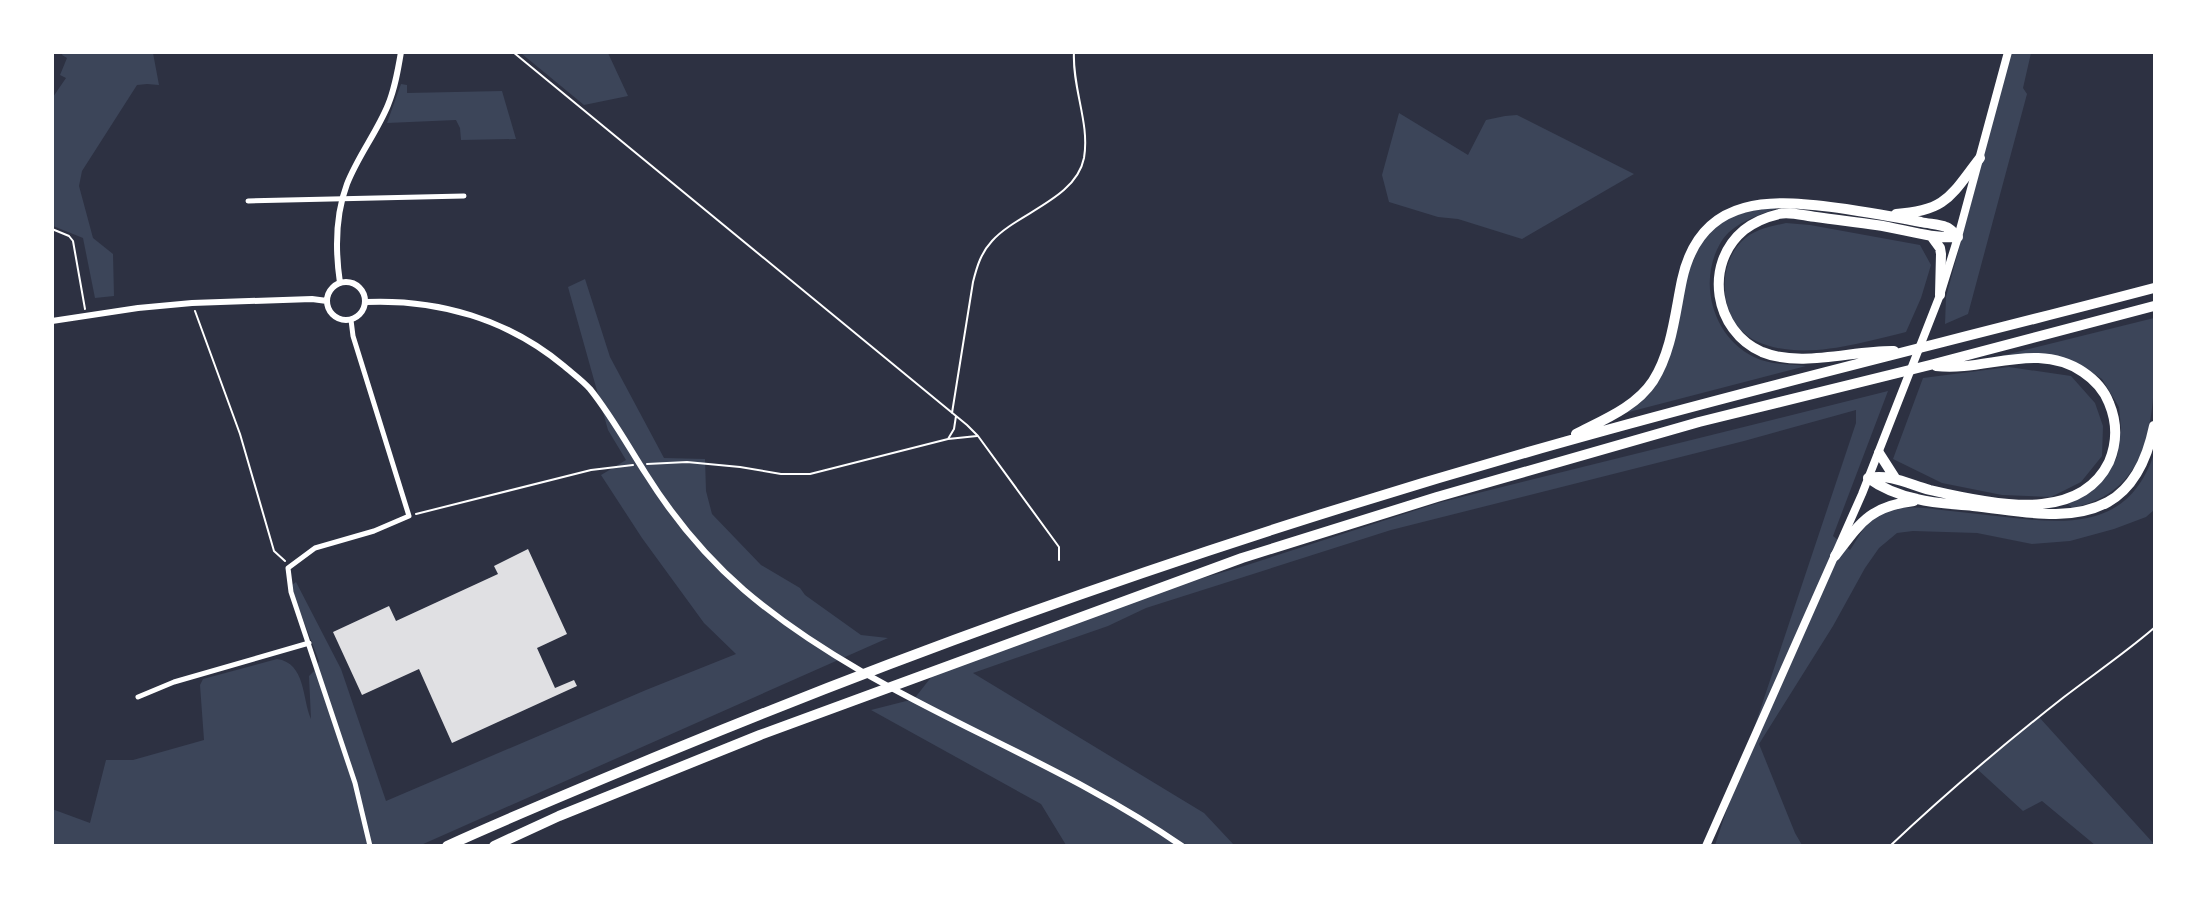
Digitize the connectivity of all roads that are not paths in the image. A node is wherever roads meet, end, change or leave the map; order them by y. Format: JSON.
{"nodes":[{"id":1,"x":402,"y":52,"type":"edge"},
{"id":2,"x":2008,"y":52,"type":"edge"},
{"id":3,"x":1980,"y":158,"type":"junction"},
{"id":4,"x":464,"y":196,"type":"dead end"},
{"id":5,"x":343,"y":198,"type":"junction"},
{"id":6,"x":248,"y":201,"type":"dead end"},
{"id":7,"x":1883,"y":215,"type":"junction"},
{"id":8,"x":1958,"y":236,"type":"junction"},
{"id":9,"x":1932,"y":237,"type":"junction"},
{"id":10,"x":340,"y":283,"type":"junction"},
{"id":11,"x":2154,"y":288,"type":"edge"},
{"id":12,"x":1940,"y":295,"type":"junction"},
{"id":13,"x":327,"y":301,"type":"junction"},
{"id":14,"x":366,"y":302,"type":"junction"},
{"id":15,"x":2154,"y":306,"type":"edge"},
{"id":16,"x":351,"y":320,"type":"junction"},
{"id":17,"x":52,"y":321,"type":"edge"},
{"id":18,"x":1908,"y":351,"type":"junction"},
{"id":19,"x":1930,"y":365,"type":"junction"},
{"id":20,"x":2154,"y":426,"type":"edge"},
{"id":21,"x":1557,"y":444,"type":"junction"},
{"id":22,"x":1879,"y":453,"type":"junction"},
{"id":23,"x":1868,"y":478,"type":"junction"},
{"id":24,"x":1895,"y":478,"type":"junction"},
{"id":25,"x":1919,"y":500,"type":"junction"},
{"id":26,"x":1835,"y":556,"type":"junction"},
{"id":27,"x":309,"y":643,"type":"junction"},
{"id":28,"x":138,"y":697,"type":"dead end"},
{"id":29,"x":370,"y":846,"type":"edge"},
{"id":30,"x":447,"y":846,"type":"edge"},
{"id":31,"x":494,"y":846,"type":"edge"},
{"id":32,"x":1182,"y":846,"type":"edge"},
{"id":33,"x":1706,"y":846,"type":"edge"}],
"edges":[{"from":1,"to":5,"type":"street"},
{"from":2,"to":3,"type":"main road"},
{"from":3,"to":7,"type":"highway"},
{"from":3,"to":8,"type":"main road"},
{"from":4,"to":5,"type":"street"},
{"from":5,"to":6,"type":"street"},
{"from":5,"to":10,"type":"street"},
{"from":7,"to":8,"type":"highway"},
{"from":7,"to":21,"type":"highway"},
{"from":8,"to":9,"type":"highway"},
{"from":8,"to":12,"type":"main road"},
{"from":9,"to":12,"type":"highway"},
{"from":9,"to":18,"type":"highway"},
{"from":10,"to":13,"type":"street"},
{"from":10,"to":14,"type":"street"},
{"from":11,"to":18,"type":"highway"},
{"from":12,"to":22,"type":"main road"},
{"from":13,"to":16,"type":"street"},
{"from":13,"to":17,"type":"street"},
{"from":14,"to":16,"type":"street"},
{"from":14,"to":32,"type":"street"},
{"from":15,"to":19,"type":"highway"},
{"from":16,"to":27,"type":"street"},
{"from":18,"to":21,"type":"highway"},
{"from":19,"to":24,"type":"highway"},
{"from":19,"to":31,"type":"highway"},
{"from":20,"to":25,"type":"highway"},
{"from":21,"to":30,"type":"highway"},
{"from":22,"to":23,"type":"main road"},
{"from":22,"to":24,"type":"highway"},
{"from":23,"to":24,"type":"highway"},
{"from":23,"to":25,"type":"highway"},
{"from":23,"to":26,"type":"main road"},
{"from":25,"to":26,"type":"highway"},
{"from":26,"to":33,"type":"main road"},
{"from":27,"to":28,"type":"street"},
{"from":27,"to":29,"type":"street"}]}
